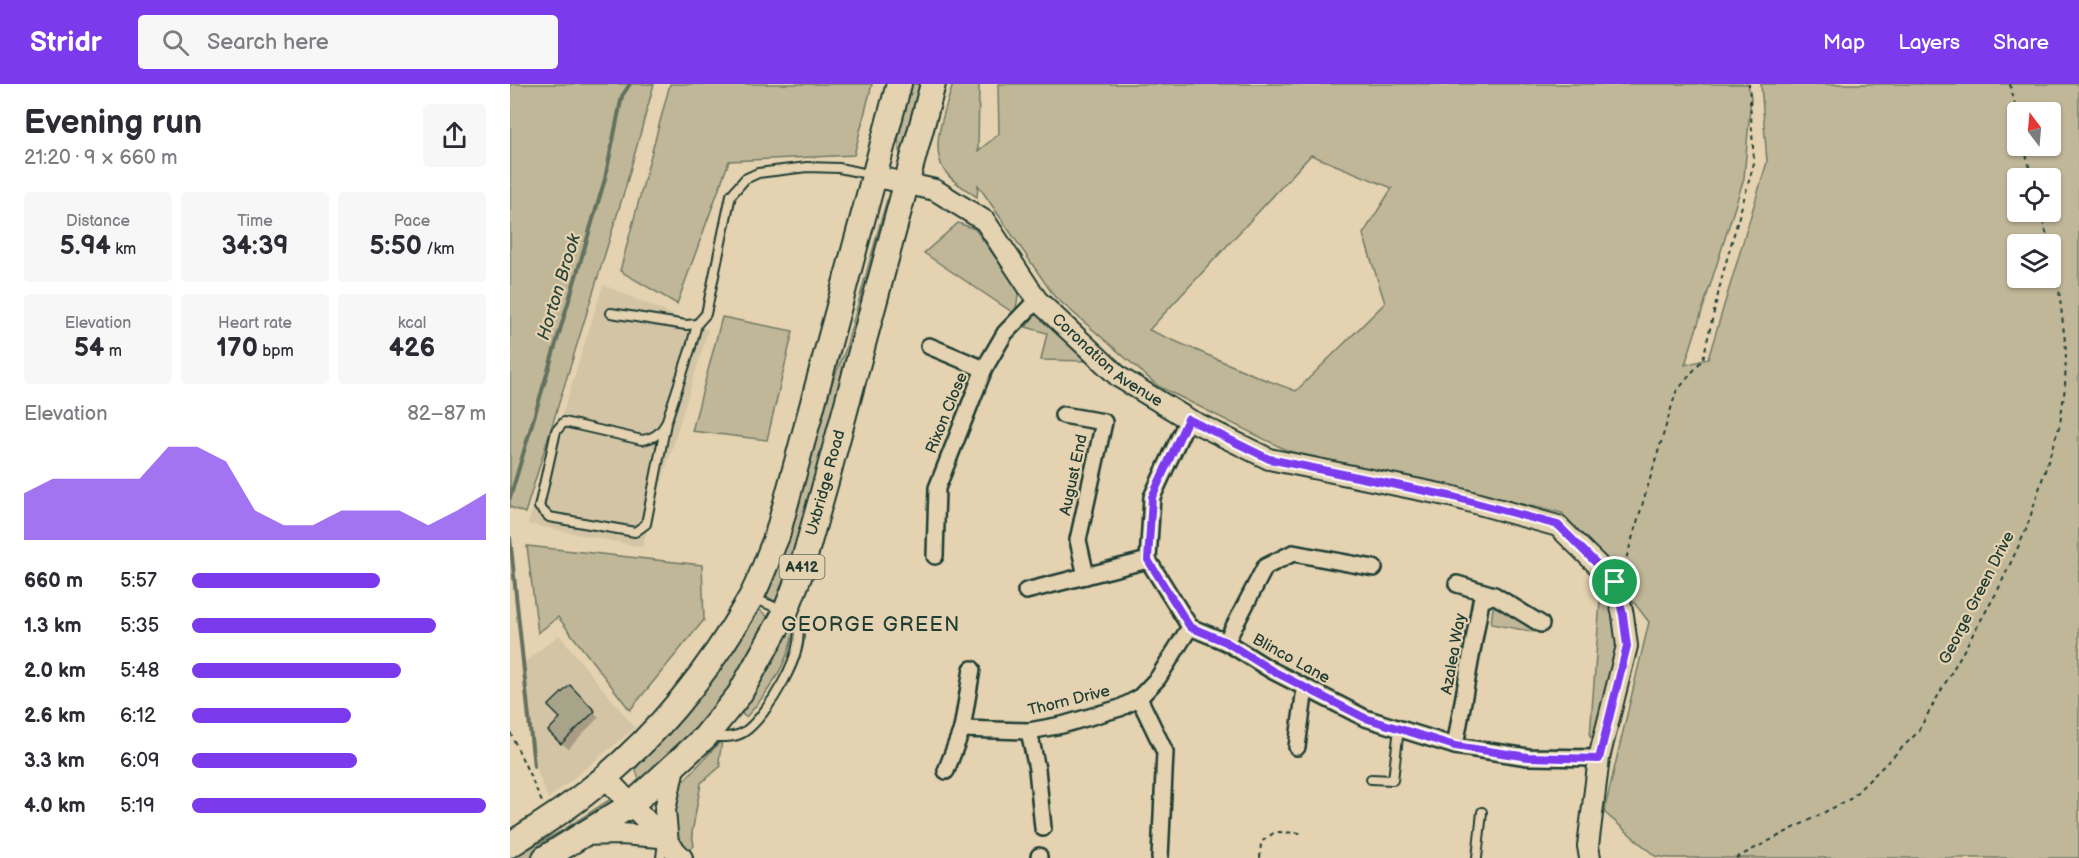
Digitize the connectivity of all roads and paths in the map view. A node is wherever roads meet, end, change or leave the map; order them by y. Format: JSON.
{"nodes":[{"id":1,"x":898,"y":84,"type":"edge"},
{"id":2,"x":933,"y":84,"type":"edge"},
{"id":3,"x":1749,"y":84,"type":"edge"},
{"id":4,"x":2010,"y":84,"type":"edge"},
{"id":5,"x":2014,"y":102,"type":"edge"},
{"id":6,"x":874,"y":176,"type":"junction"},
{"id":7,"x":905,"y":183,"type":"junction"},
{"id":8,"x":2059,"y":288,"type":"edge"},
{"id":9,"x":1037,"y":300,"type":"junction"},
{"id":10,"x":611,"y":313,"type":"dead end"},
{"id":11,"x":697,"y":324,"type":"junction"},
{"id":12,"x":929,"y":346,"type":"dead end"},
{"id":13,"x":984,"y":369,"type":"junction"},
{"id":14,"x":1063,"y":415,"type":"dead end"},
{"id":15,"x":1188,"y":419,"type":"junction"},
{"id":16,"x":666,"y":423,"type":"junction"},
{"id":17,"x":935,"y":556,"type":"dead end"},
{"id":18,"x":1148,"y":560,"type":"junction"},
{"id":19,"x":1374,"y":568,"type":"dead end"},
{"id":20,"x":1086,"y":576,"type":"junction"},
{"id":21,"x":1615,"y":582,"type":"junction"},
{"id":22,"x":1457,"y":584,"type":"dead end"},
{"id":23,"x":1026,"y":591,"type":"dead end"},
{"id":24,"x":1494,"y":595,"type":"junction"},
{"id":25,"x":752,"y":597,"type":"junction"},
{"id":26,"x":785,"y":613,"type":"junction"},
{"id":27,"x":1541,"y":624,"type":"dead end"},
{"id":28,"x":1190,"y":627,"type":"junction"},
{"id":29,"x":1226,"y":642,"type":"junction"},
{"id":30,"x":972,"y":669,"type":"dead end"},
{"id":31,"x":1305,"y":688,"type":"junction"},
{"id":32,"x":1139,"y":698,"type":"junction"},
{"id":33,"x":1400,"y":728,"type":"junction"},
{"id":34,"x":962,"y":729,"type":"junction"},
{"id":35,"x":1029,"y":731,"type":"junction"},
{"id":36,"x":510,"y":732,"type":"edge"},
{"id":37,"x":705,"y":737,"type":"junction"},
{"id":38,"x":1455,"y":746,"type":"junction"},
{"id":39,"x":1297,"y":747,"type":"dead end"},
{"id":40,"x":1599,"y":759,"type":"junction"},
{"id":41,"x":674,"y":767,"type":"junction"},
{"id":42,"x":946,"y":771,"type":"dead end"},
{"id":43,"x":605,"y":777,"type":"junction"},
{"id":44,"x":1371,"y":779,"type":"dead end"},
{"id":45,"x":631,"y":805,"type":"junction"},
{"id":46,"x":1482,"y":812,"type":"dead end"},
{"id":47,"x":549,"y":818,"type":"junction"},
{"id":48,"x":1043,"y":828,"type":"dead end"},
{"id":49,"x":1303,"y":833,"type":"dead end"},
{"id":50,"x":582,"y":836,"type":"junction"},
{"id":51,"x":510,"y":845,"type":"edge"},
{"id":52,"x":667,"y":847,"type":"edge"},
{"id":53,"x":545,"y":858,"type":"edge"},
{"id":54,"x":1160,"y":858,"type":"edge"},
{"id":55,"x":1260,"y":858,"type":"edge"},
{"id":56,"x":1477,"y":858,"type":"edge"},
{"id":57,"x":1590,"y":858,"type":"edge"},
{"id":58,"x":1736,"y":858,"type":"edge"}],
"edges":[{"from":1,"to":6,"type":"main road","name":"Uxbridge Road","number":"A412"},
{"from":2,"to":7,"type":"main road","name":"Uxbridge Road","number":"A412"},
{"from":3,"to":21,"type":"path"},
{"from":4,"to":5,"type":"path"},
{"from":6,"to":7,"type":"street","name":"Coronation Avenue"},
{"from":6,"to":11,"type":"lane"},
{"from":6,"to":25,"type":"main road","name":"Uxbridge Road","number":"A412"},
{"from":7,"to":9,"type":"street","name":"Coronation Avenue"},
{"from":7,"to":26,"type":"main road","name":"Uxbridge Road","number":"A412"},
{"from":8,"to":58,"type":"path","name":"George Green Drive"},
{"from":9,"to":13,"type":"street","name":"Rixon Close"},
{"from":9,"to":15,"type":"street","name":"Coronation Avenue"},
{"from":10,"to":11,"type":"lane"},
{"from":11,"to":16,"type":"lane"},
{"from":12,"to":13,"type":"street"},
{"from":13,"to":17,"type":"street","name":"Rixon Close"},
{"from":14,"to":20,"type":"street","name":"August End"},
{"from":15,"to":18,"type":"street"},
{"from":15,"to":21,"type":"street","name":"Coronation Avenue"},
{"from":16,"to":16,"type":"lane"},
{"from":18,"to":20,"type":"street"},
{"from":18,"to":28,"type":"street"},
{"from":19,"to":29,"type":"street"},
{"from":20,"to":23,"type":"street"},
{"from":21,"to":40,"type":"street"},
{"from":22,"to":24,"type":"street"},
{"from":24,"to":27,"type":"street"},
{"from":24,"to":38,"type":"street","name":"Azalea Way"},
{"from":25,"to":26,"type":"lane"},
{"from":25,"to":43,"type":"main road","name":"Uxbridge Road","number":"A412"},
{"from":26,"to":37,"type":"main road","name":"Uxbridge Road","number":"A412"},
{"from":26,"to":37,"type":"lane"},
{"from":28,"to":29,"type":"street","name":"Blinco Lane"},
{"from":28,"to":32,"type":"street","name":"Thorn Drive"},
{"from":29,"to":31,"type":"street","name":"Blinco Lane"},
{"from":30,"to":34,"type":"street"},
{"from":31,"to":33,"type":"street","name":"Blinco Lane"},
{"from":31,"to":39,"type":"street"},
{"from":32,"to":35,"type":"street","name":"Thorn Drive"},
{"from":32,"to":54,"type":"street"},
{"from":33,"to":38,"type":"street","name":"Blinco Lane"},
{"from":33,"to":44,"type":"lane"},
{"from":34,"to":35,"type":"street","name":"Thorn Drive"},
{"from":34,"to":42,"type":"street"},
{"from":35,"to":48,"type":"street"},
{"from":36,"to":47,"type":"path"},
{"from":37,"to":41,"type":"main road","name":"Uxbridge Road","number":"A412"},
{"from":38,"to":40,"type":"street","name":"Blinco Lane"},
{"from":40,"to":57,"type":"street"},
{"from":41,"to":45,"type":"main road","name":"Uxbridge Road","number":"A412"},
{"from":41,"to":52,"type":"street"},
{"from":43,"to":45,"type":"street"},
{"from":43,"to":47,"type":"main road","name":"Uxbridge Road","number":"A412"},
{"from":45,"to":50,"type":"main road","name":"Uxbridge Road","number":"A412"},
{"from":45,"to":52,"type":"street"},
{"from":46,"to":56,"type":"lane"},
{"from":47,"to":51,"type":"main road","name":"Uxbridge Road","number":"A412"},
{"from":49,"to":55,"type":"path"},
{"from":50,"to":52,"type":"street"},
{"from":50,"to":53,"type":"main road","name":"Uxbridge Road","number":"A412"}]}
